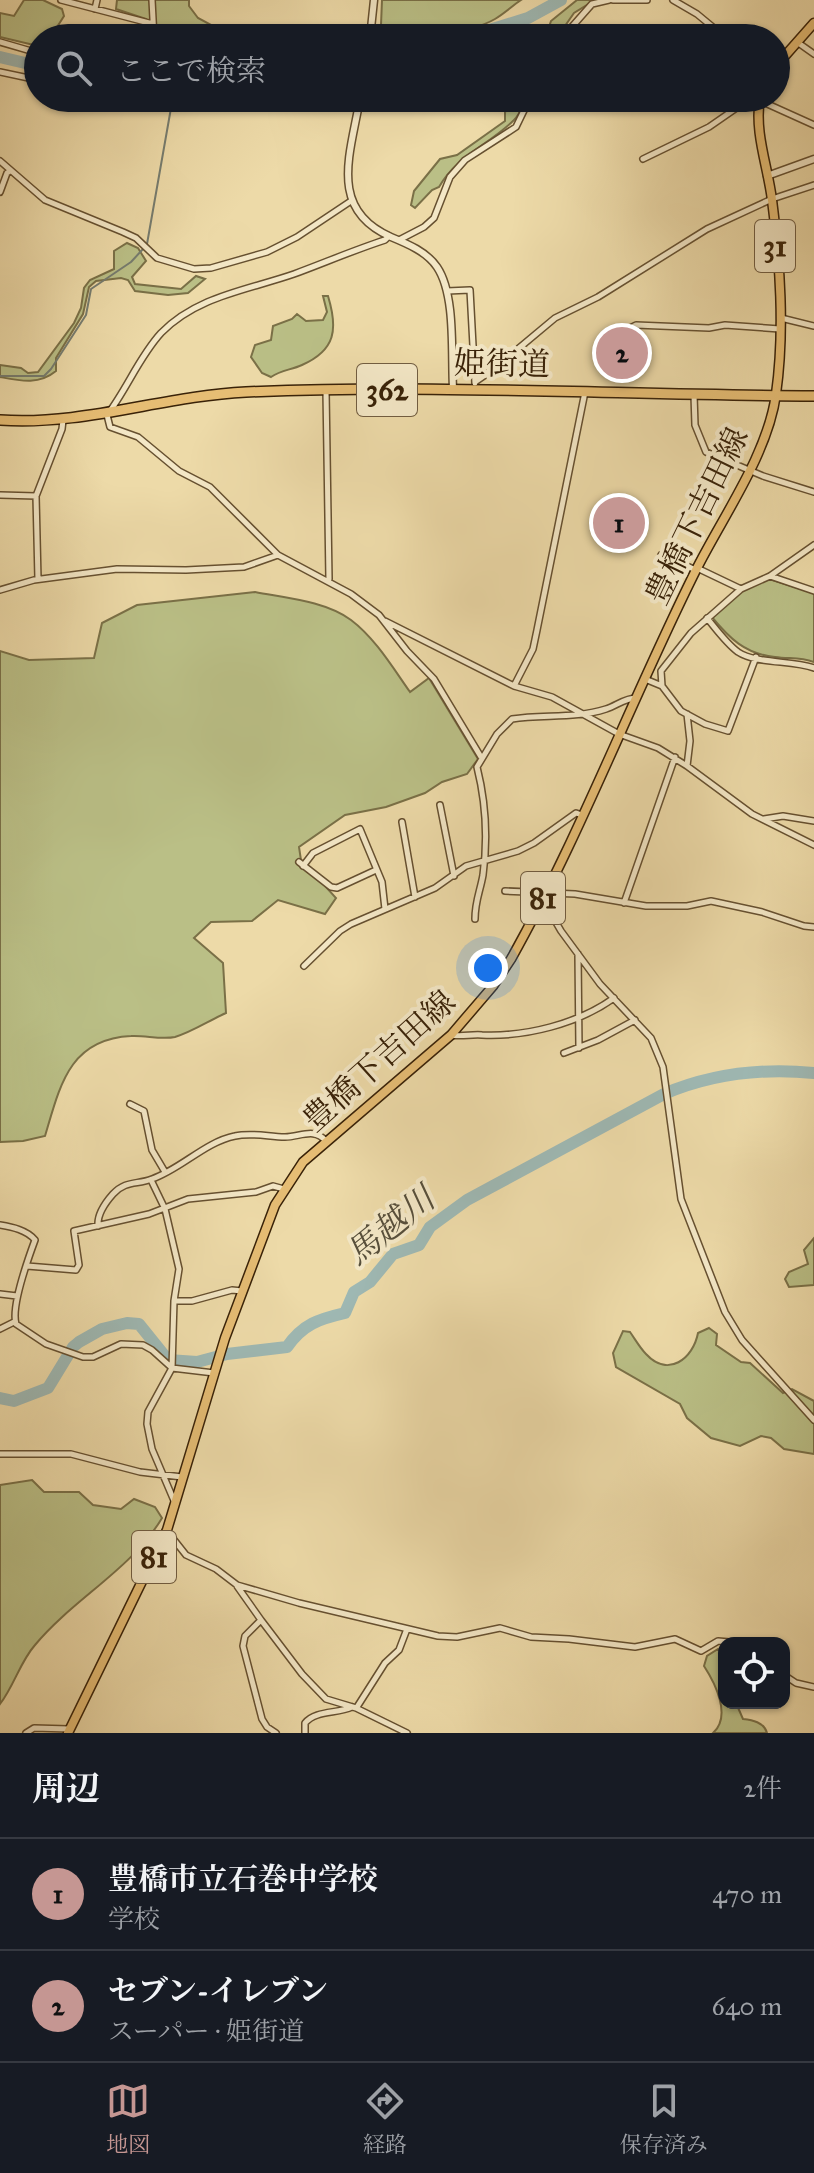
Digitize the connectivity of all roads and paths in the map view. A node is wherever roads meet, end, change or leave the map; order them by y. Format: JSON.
{"nodes":[{"id":1,"x":61,"y":0,"type":"edge"},
{"id":2,"x":97,"y":0,"type":"edge"},
{"id":3,"x":152,"y":0,"type":"edge"},
{"id":4,"x":374,"y":0,"type":"edge"},
{"id":5,"x":611,"y":0,"type":"edge"},
{"id":6,"x":647,"y":0,"type":"edge"},
{"id":7,"x":673,"y":0,"type":"edge"},
{"id":8,"x":95,"y":9,"type":"junction"},
{"id":9,"x":814,"y":23,"type":"edge"},
{"id":10,"x":153,"y":24,"type":"joint"},
{"id":11,"x":371,"y":24,"type":"edge"},
{"id":12,"x":574,"y":24,"type":"edge"},
{"id":13,"x":709,"y":24,"type":"edge"},
{"id":14,"x":0,"y":42,"type":"edge"},
{"id":15,"x":797,"y":42,"type":"junction"},
{"id":16,"x":24,"y":49,"type":"edge"},
{"id":17,"x":790,"y":50,"type":"edge"},
{"id":18,"x":814,"y":54,"type":"edge"},
{"id":19,"x":0,"y":72,"type":"edge"},
{"id":20,"x":24,"y":77,"type":"edge"},
{"id":21,"x":358,"y":112,"type":"edge"},
{"id":22,"x":523,"y":112,"type":"edge"},
{"id":23,"x":731,"y":112,"type":"edge"},
{"id":24,"x":759,"y":112,"type":"edge"},
{"id":25,"x":785,"y":112,"type":"edge"},
{"id":26,"x":814,"y":125,"type":"edge"},
{"id":27,"x":643,"y":159,"type":"dead end"},
{"id":28,"x":814,"y":159,"type":"edge"},
{"id":29,"x":0,"y":161,"type":"edge"},
{"id":30,"x":10,"y":171,"type":"junction"},
{"id":31,"x":767,"y":176,"type":"junction"},
{"id":32,"x":814,"y":185,"type":"edge"},
{"id":33,"x":0,"y":192,"type":"edge"},
{"id":34,"x":772,"y":199,"type":"junction"},
{"id":35,"x":351,"y":201,"type":"junction"},
{"id":36,"x":389,"y":236,"type":"junction"},
{"id":37,"x":399,"y":240,"type":"junction"},
{"id":38,"x":447,"y":291,"type":"junction"},
{"id":39,"x":781,"y":318,"type":"junction"},
{"id":40,"x":814,"y":326,"type":"edge"},
{"id":41,"x":630,"y":328,"type":"dead end"},
{"id":42,"x":781,"y":329,"type":"junction"},
{"id":43,"x":475,"y":385,"type":"junction"},
{"id":44,"x":453,"y":388,"type":"junction"},
{"id":45,"x":326,"y":391,"type":"junction"},
{"id":46,"x":585,"y":391,"type":"junction"},
{"id":47,"x":694,"y":394,"type":"junction"},
{"id":48,"x":776,"y":396,"type":"junction"},
{"id":49,"x":814,"y":396,"type":"edge"},
{"id":50,"x":111,"y":411,"type":"junction"},
{"id":51,"x":63,"y":419,"type":"junction"},
{"id":52,"x":0,"y":420,"type":"edge"},
{"id":53,"x":749,"y":469,"type":"junction"},
{"id":54,"x":814,"y":492,"type":"edge"},
{"id":55,"x":0,"y":495,"type":"edge"},
{"id":56,"x":36,"y":496,"type":"junction"},
{"id":57,"x":814,"y":545,"type":"edge"},
{"id":58,"x":278,"y":555,"type":"junction"},
{"id":59,"x":661,"y":555,"type":"dead end"},
{"id":60,"x":696,"y":569,"type":"junction"},
{"id":61,"x":770,"y":576,"type":"junction"},
{"id":62,"x":38,"y":579,"type":"junction"},
{"id":63,"x":327,"y":581,"type":"junction"},
{"id":64,"x":741,"y":589,"type":"junction"},
{"id":65,"x":0,"y":590,"type":"edge"},
{"id":66,"x":814,"y":591,"type":"edge"},
{"id":67,"x":707,"y":618,"type":"junction"},
{"id":68,"x":385,"y":621,"type":"junction"},
{"id":69,"x":756,"y":657,"type":"junction"},
{"id":70,"x":814,"y":668,"type":"edge"},
{"id":71,"x":645,"y":679,"type":"junction"},
{"id":72,"x":514,"y":686,"type":"junction"},
{"id":73,"x":662,"y":686,"type":"junction"},
{"id":74,"x":636,"y":698,"type":"junction"},
{"id":75,"x":687,"y":714,"type":"junction"},
{"id":76,"x":584,"y":715,"type":"junction"},
{"id":77,"x":619,"y":734,"type":"junction"},
{"id":78,"x":481,"y":757,"type":"junction"},
{"id":79,"x":675,"y":757,"type":"junction"},
{"id":80,"x":687,"y":766,"type":"junction"},
{"id":81,"x":440,"y":805,"type":"dead end"},
{"id":82,"x":582,"y":815,"type":"junction"},
{"id":83,"x":763,"y":820,"type":"junction"},
{"id":84,"x":814,"y":821,"type":"edge"},
{"id":85,"x":402,"y":822,"type":"dead end"},
{"id":86,"x":814,"y":845,"type":"edge"},
{"id":87,"x":485,"y":859,"type":"junction"},
{"id":88,"x":376,"y":870,"type":"junction"},
{"id":89,"x":454,"y":876,"type":"junction"},
{"id":90,"x":505,"y":891,"type":"dead end"},
{"id":91,"x":543,"y":896,"type":"junction"},
{"id":92,"x":415,"y":897,"type":"junction"},
{"id":93,"x":624,"y":904,"type":"junction"},
{"id":94,"x":385,"y":909,"type":"junction"},
{"id":95,"x":475,"y":919,"type":"dead end"},
{"id":96,"x":814,"y":927,"type":"edge"},
{"id":97,"x":578,"y":953,"type":"junction"},
{"id":98,"x":304,"y":966,"type":"dead end"},
{"id":99,"x":614,"y":998,"type":"junction"},
{"id":100,"x":577,"y":1017,"type":"junction"},
{"id":101,"x":635,"y":1020,"type":"junction"},
{"id":102,"x":451,"y":1035,"type":"junction"},
{"id":103,"x":579,"y":1048,"type":"junction"},
{"id":104,"x":564,"y":1053,"type":"dead end"},
{"id":105,"x":130,"y":1104,"type":"dead end"},
{"id":106,"x":326,"y":1141,"type":"junction"},
{"id":107,"x":165,"y":1172,"type":"junction"},
{"id":108,"x":151,"y":1180,"type":"junction"},
{"id":109,"x":284,"y":1189,"type":"junction"},
{"id":110,"x":165,"y":1209,"type":"junction"},
{"id":111,"x":0,"y":1225,"type":"edge"},
{"id":112,"x":98,"y":1226,"type":"junction"},
{"id":113,"x":27,"y":1266,"type":"junction"},
{"id":114,"x":242,"y":1291,"type":"junction"},
{"id":115,"x":0,"y":1294,"type":"edge"},
{"id":116,"x":17,"y":1296,"type":"junction"},
{"id":117,"x":174,"y":1301,"type":"junction"},
{"id":118,"x":14,"y":1322,"type":"junction"},
{"id":119,"x":0,"y":1329,"type":"edge"},
{"id":120,"x":172,"y":1363,"type":"junction"},
{"id":121,"x":214,"y":1372,"type":"junction"},
{"id":122,"x":814,"y":1420,"type":"edge"},
{"id":123,"x":0,"y":1454,"type":"edge"},
{"id":124,"x":162,"y":1475,"type":"junction"},
{"id":125,"x":183,"y":1477,"type":"junction"},
{"id":126,"x":175,"y":1503,"type":"junction"},
{"id":127,"x":167,"y":1530,"type":"junction"},
{"id":128,"x":237,"y":1585,"type":"junction"},
{"id":129,"x":261,"y":1620,"type":"junction"},
{"id":130,"x":407,"y":1629,"type":"junction"},
{"id":131,"x":718,"y":1641,"type":"edge"},
{"id":132,"x":790,"y":1679,"type":"edge"},
{"id":133,"x":814,"y":1687,"type":"edge"},
{"id":134,"x":354,"y":1707,"type":"junction"},
{"id":135,"x":69,"y":1731,"type":"edge"},
{"id":136,"x":269,"y":1731,"type":"edge"},
{"id":137,"x":26,"y":1733,"type":"edge"},
{"id":138,"x":276,"y":1733,"type":"edge"},
{"id":139,"x":305,"y":1733,"type":"edge"},
{"id":140,"x":407,"y":1733,"type":"edge"}],
"edges":[{"from":1,"to":8,"type":"street"},
{"from":2,"to":8,"type":"street"},
{"from":3,"to":10,"type":"street"},
{"from":4,"to":11,"type":"street"},
{"from":5,"to":6,"type":"street"},
{"from":5,"to":12,"type":"street"},
{"from":7,"to":13,"type":"street"},
{"from":8,"to":10,"type":"street"},
{"from":9,"to":15,"type":"main road"},
{"from":14,"to":16,"type":"street"},
{"from":15,"to":17,"type":"main road"},
{"from":15,"to":18,"type":"street"},
{"from":19,"to":20,"type":"street"},
{"from":21,"to":35,"type":"street"},
{"from":22,"to":37,"type":"street"},
{"from":23,"to":27,"type":"street"},
{"from":24,"to":31,"type":"main road","number":"31"},
{"from":25,"to":26,"type":"street"},
{"from":28,"to":31,"type":"street"},
{"from":29,"to":30,"type":"street"},
{"from":30,"to":33,"type":"street"},
{"from":30,"to":35,"type":"street"},
{"from":31,"to":34,"type":"main road","number":"31"},
{"from":32,"to":34,"type":"street"},
{"from":34,"to":39,"type":"main road","number":"31"},
{"from":34,"to":43,"type":"street"},
{"from":35,"to":36,"type":"street"},
{"from":36,"to":37,"type":"street"},
{"from":36,"to":50,"type":"street"},
{"from":37,"to":38,"type":"street"},
{"from":38,"to":43,"type":"street"},
{"from":38,"to":44,"type":"street"},
{"from":39,"to":40,"type":"street"},
{"from":39,"to":42,"type":"main road","number":"31"},
{"from":41,"to":42,"type":"street"},
{"from":42,"to":48,"type":"main road","number":"31"},
{"from":43,"to":44,"type":"highway","name":"姫街道","number":"362"},
{"from":43,"to":46,"type":"highway","name":"姫街道","number":"362"},
{"from":44,"to":45,"type":"highway","name":"姫街道","number":"362"},
{"from":45,"to":50,"type":"highway","name":"姫街道","number":"362"},
{"from":45,"to":63,"type":"street"},
{"from":46,"to":47,"type":"highway","name":"姫街道","number":"362"},
{"from":46,"to":72,"type":"street"},
{"from":47,"to":48,"type":"highway","name":"姫街道","number":"362"},
{"from":47,"to":53,"type":"street"},
{"from":48,"to":49,"type":"highway","name":"姫街道","number":"362"},
{"from":48,"to":53,"type":"main road","name":"豊橋下吉田線","number":"81"},
{"from":50,"to":51,"type":"highway","name":"姫街道","number":"362"},
{"from":50,"to":58,"type":"street"},
{"from":51,"to":52,"type":"highway","name":"姫街道","number":"362"},
{"from":51,"to":56,"type":"street"},
{"from":53,"to":54,"type":"street"},
{"from":53,"to":60,"type":"main road","name":"豊橋下吉田線","number":"81"},
{"from":55,"to":56,"type":"street"},
{"from":56,"to":62,"type":"street"},
{"from":57,"to":61,"type":"street"},
{"from":58,"to":62,"type":"street"},
{"from":58,"to":63,"type":"street"},
{"from":59,"to":60,"type":"street"},
{"from":60,"to":64,"type":"street"},
{"from":60,"to":71,"type":"main road","name":"豊橋下吉田線","number":"81"},
{"from":61,"to":64,"type":"street"},
{"from":61,"to":66,"type":"street"},
{"from":62,"to":65,"type":"street"},
{"from":63,"to":68,"type":"street"},
{"from":64,"to":67,"type":"street"},
{"from":67,"to":69,"type":"street"},
{"from":67,"to":73,"type":"street"},
{"from":68,"to":72,"type":"street"},
{"from":68,"to":78,"type":"street"},
{"from":69,"to":70,"type":"street"},
{"from":69,"to":75,"type":"street"},
{"from":71,"to":73,"type":"street"},
{"from":71,"to":74,"type":"main road","name":"豊橋下吉田線","number":"81"},
{"from":72,"to":76,"type":"street"},
{"from":73,"to":75,"type":"street"},
{"from":74,"to":76,"type":"street"},
{"from":74,"to":77,"type":"main road","name":"豊橋下吉田線","number":"81"},
{"from":75,"to":80,"type":"street"},
{"from":76,"to":77,"type":"street"},
{"from":76,"to":78,"type":"street"},
{"from":77,"to":79,"type":"street"},
{"from":77,"to":82,"type":"main road","name":"豊橋下吉田線","number":"81"},
{"from":78,"to":87,"type":"street"},
{"from":79,"to":80,"type":"street"},
{"from":79,"to":93,"type":"street"},
{"from":80,"to":83,"type":"street"},
{"from":81,"to":89,"type":"street"},
{"from":82,"to":87,"type":"street"},
{"from":82,"to":91,"type":"main road","name":"豊橋下吉田線","number":"81"},
{"from":83,"to":84,"type":"street"},
{"from":83,"to":86,"type":"street"},
{"from":85,"to":92,"type":"street"},
{"from":87,"to":89,"type":"street"},
{"from":87,"to":95,"type":"street"},
{"from":88,"to":88,"type":"street"},
{"from":88,"to":94,"type":"street"},
{"from":89,"to":92,"type":"street"},
{"from":90,"to":91,"type":"street"},
{"from":91,"to":93,"type":"street"},
{"from":91,"to":97,"type":"street"},
{"from":91,"to":102,"type":"main road","name":"豊橋下吉田線","number":"81"},
{"from":92,"to":94,"type":"street"},
{"from":93,"to":96,"type":"street"},
{"from":94,"to":98,"type":"street"},
{"from":97,"to":99,"type":"street"},
{"from":97,"to":100,"type":"street"},
{"from":99,"to":100,"type":"street"},
{"from":99,"to":101,"type":"street"},
{"from":100,"to":102,"type":"street"},
{"from":100,"to":103,"type":"street"},
{"from":101,"to":103,"type":"street"},
{"from":101,"to":122,"type":"street"},
{"from":102,"to":106,"type":"main road","name":"豊橋下吉田線","number":"81"},
{"from":103,"to":104,"type":"street"},
{"from":105,"to":107,"type":"street"},
{"from":106,"to":107,"type":"street"},
{"from":106,"to":109,"type":"main road","name":"豊橋下吉田線","number":"81"},
{"from":107,"to":108,"type":"street"},
{"from":108,"to":110,"type":"street"},
{"from":108,"to":112,"type":"street"},
{"from":109,"to":110,"type":"street"},
{"from":109,"to":114,"type":"main road","name":"豊橋下吉田線","number":"81"},
{"from":110,"to":112,"type":"street"},
{"from":110,"to":117,"type":"street"},
{"from":111,"to":113,"type":"street"},
{"from":112,"to":113,"type":"street"},
{"from":113,"to":116,"type":"street"},
{"from":114,"to":117,"type":"street"},
{"from":114,"to":121,"type":"main road","name":"豊橋下吉田線","number":"81"},
{"from":115,"to":116,"type":"street"},
{"from":116,"to":118,"type":"street"},
{"from":117,"to":120,"type":"street"},
{"from":118,"to":119,"type":"street"},
{"from":118,"to":120,"type":"street"},
{"from":120,"to":121,"type":"street"},
{"from":120,"to":124,"type":"street"},
{"from":121,"to":125,"type":"main road","name":"豊橋下吉田線","number":"81"},
{"from":123,"to":124,"type":"street"},
{"from":124,"to":125,"type":"street"},
{"from":124,"to":126,"type":"street"},
{"from":125,"to":126,"type":"main road","name":"豊橋下吉田線","number":"81"},
{"from":126,"to":127,"type":"main road","name":"豊橋下吉田線","number":"81"},
{"from":127,"to":128,"type":"street"},
{"from":127,"to":135,"type":"main road","name":"豊橋下吉田線","number":"81"},
{"from":128,"to":129,"type":"street"},
{"from":128,"to":130,"type":"street"},
{"from":129,"to":134,"type":"street"},
{"from":129,"to":136,"type":"street"},
{"from":130,"to":131,"type":"street"},
{"from":130,"to":134,"type":"street"},
{"from":132,"to":133,"type":"street"},
{"from":134,"to":139,"type":"street"},
{"from":134,"to":140,"type":"street"},
{"from":135,"to":137,"type":"street"},
{"from":136,"to":138,"type":"street"}]}
